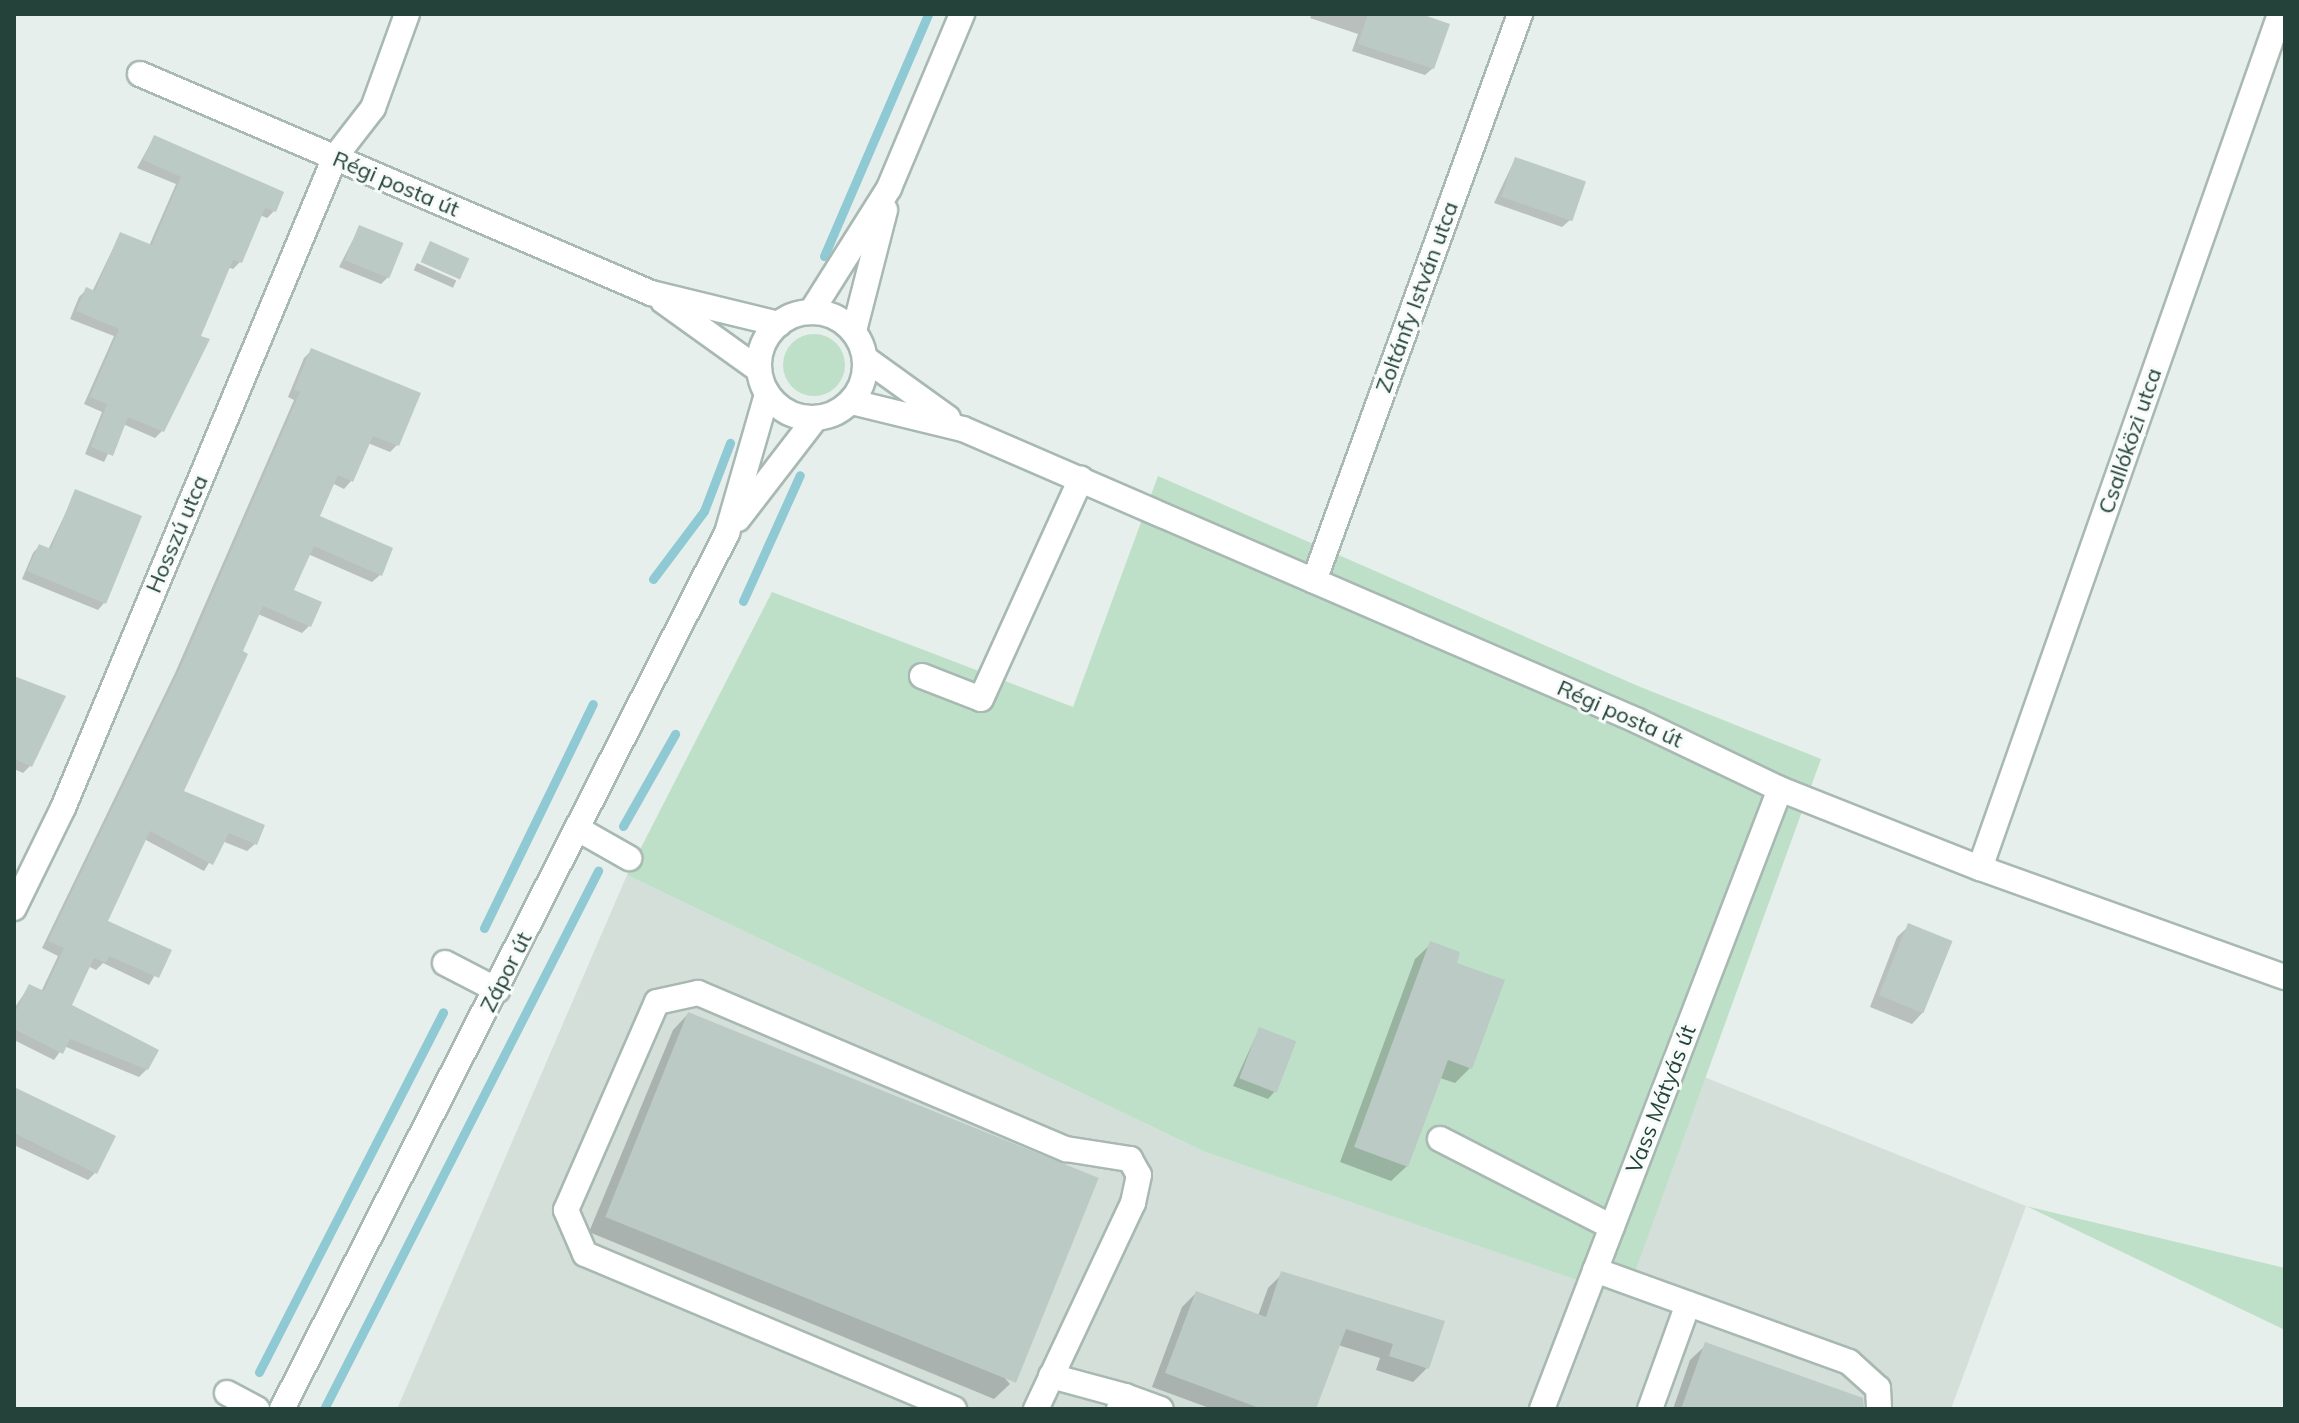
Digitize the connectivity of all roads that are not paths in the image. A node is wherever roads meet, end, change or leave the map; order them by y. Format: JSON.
{"nodes":[{"id":1,"x":407,"y":14,"type":"edge"},
{"id":2,"x":962,"y":14,"type":"edge"},
{"id":3,"x":1520,"y":14,"type":"edge"},
{"id":4,"x":2280,"y":14,"type":"edge"},
{"id":5,"x":140,"y":74,"type":"dead end"},
{"id":6,"x":335,"y":157,"type":"junction"},
{"id":7,"x":889,"y":188,"type":"junction"},
{"id":8,"x":651,"y":293,"type":"junction"},
{"id":9,"x":811,"y":312,"type":"junction"},
{"id":10,"x":779,"y":324,"type":"junction"},
{"id":11,"x":854,"y":331,"type":"junction"},
{"id":12,"x":866,"y":359,"type":"junction"},
{"id":13,"x":759,"y":370,"type":"junction"},
{"id":14,"x":767,"y":394,"type":"junction"},
{"id":15,"x":852,"y":402,"type":"junction"},
{"id":16,"x":815,"y":419,"type":"junction"},
{"id":17,"x":963,"y":429,"type":"junction"},
{"id":18,"x":1081,"y":479,"type":"junction"},
{"id":19,"x":727,"y":533,"type":"junction"},
{"id":20,"x":1314,"y":581,"type":"junction"},
{"id":21,"x":922,"y":676,"type":"dead end"},
{"id":22,"x":1780,"y":789,"type":"junction"},
{"id":23,"x":578,"y":829,"type":"junction"},
{"id":24,"x":629,"y":858,"type":"dead end"},
{"id":25,"x":1980,"y":868,"type":"junction"},
{"id":26,"x":14,"y":908,"type":"edge"},
{"id":27,"x":445,"y":963,"type":"dead end"},
{"id":28,"x":2285,"y":977,"type":"edge"},
{"id":29,"x":497,"y":990,"type":"junction"},
{"id":30,"x":1440,"y":1139,"type":"dead end"},
{"id":31,"x":1612,"y":1227,"type":"junction"},
{"id":32,"x":1595,"y":1270,"type":"junction"},
{"id":33,"x":1688,"y":1304,"type":"junction"},
{"id":34,"x":1051,"y":1376,"type":"junction"},
{"id":35,"x":227,"y":1393,"type":"dead end"},
{"id":36,"x":1122,"y":1402,"type":"edge"},
{"id":37,"x":257,"y":1409,"type":"edge"},
{"id":38,"x":282,"y":1409,"type":"edge"},
{"id":39,"x":954,"y":1409,"type":"edge"},
{"id":40,"x":1036,"y":1409,"type":"edge"},
{"id":41,"x":1161,"y":1409,"type":"edge"},
{"id":42,"x":1542,"y":1409,"type":"edge"},
{"id":43,"x":1650,"y":1409,"type":"edge"},
{"id":44,"x":1879,"y":1409,"type":"edge"}],
"edges":[{"from":1,"to":6,"type":"street","name":"Hosszú utca"},
{"from":2,"to":7,"type":"street"},
{"from":3,"to":20,"type":"street","name":"Zoltánfy István utca"},
{"from":4,"to":25,"type":"street","name":"Csallóközi utca"},
{"from":5,"to":6,"type":"street","name":"Régi posta út"},
{"from":6,"to":8,"type":"street","name":"Régi posta út"},
{"from":6,"to":26,"type":"street","name":"Hosszú utca"},
{"from":7,"to":9,"type":"street"},
{"from":7,"to":11,"type":"street"},
{"from":8,"to":10,"type":"street","name":"Régi posta út"},
{"from":8,"to":13,"type":"street","name":"Régi posta út"},
{"from":9,"to":10,"type":"street"},
{"from":9,"to":11,"type":"street"},
{"from":10,"to":13,"type":"street"},
{"from":11,"to":12,"type":"street"},
{"from":12,"to":15,"type":"street"},
{"from":12,"to":17,"type":"street","name":"Régi posta út"},
{"from":13,"to":14,"type":"street"},
{"from":14,"to":16,"type":"street"},
{"from":14,"to":19,"type":"street","name":"Zápor út"},
{"from":15,"to":16,"type":"street"},
{"from":15,"to":17,"type":"street","name":"Régi posta út"},
{"from":16,"to":19,"type":"street","name":"Zápor út"},
{"from":17,"to":18,"type":"street","name":"Régi posta út"},
{"from":18,"to":20,"type":"street","name":"Régi posta út"},
{"from":18,"to":21,"type":"street"},
{"from":19,"to":23,"type":"street","name":"Zápor út"},
{"from":20,"to":22,"type":"street","name":"Régi posta út"},
{"from":22,"to":25,"type":"street","name":"Régi posta út"},
{"from":22,"to":31,"type":"street","name":"Vass Mátyás út"},
{"from":23,"to":24,"type":"street"},
{"from":23,"to":29,"type":"street","name":"Zápor út"},
{"from":25,"to":28,"type":"street","name":"Régi posta út"},
{"from":27,"to":29,"type":"street"},
{"from":29,"to":38,"type":"street","name":"Zápor út"},
{"from":30,"to":31,"type":"street"},
{"from":31,"to":32,"type":"street","name":"Vass Mátyás út"},
{"from":32,"to":33,"type":"street"},
{"from":32,"to":42,"type":"street","name":"Vass Mátyás út"},
{"from":33,"to":43,"type":"street"},
{"from":33,"to":44,"type":"street"},
{"from":34,"to":36,"type":"street"},
{"from":34,"to":39,"type":"street"},
{"from":34,"to":40,"type":"street"},
{"from":35,"to":37,"type":"street"},
{"from":36,"to":41,"type":"street"}]}
